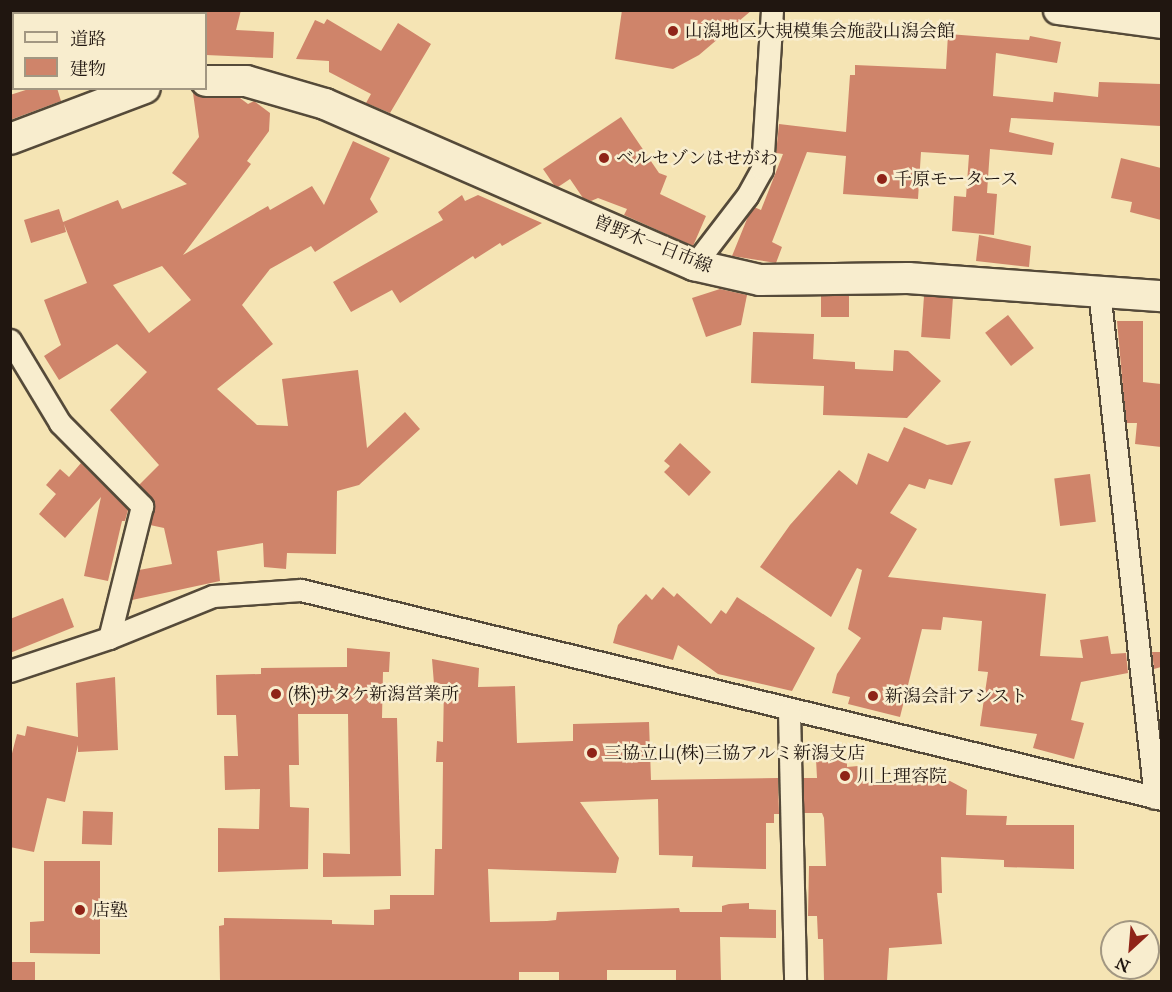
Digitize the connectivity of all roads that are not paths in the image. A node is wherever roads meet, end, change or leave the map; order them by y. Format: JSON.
{"nodes":[{"id":1,"x":772,"y":10,"type":"edge"},
{"id":2,"x":1057,"y":10,"type":"edge"},
{"id":3,"x":1161,"y":24,"type":"edge"},
{"id":4,"x":207,"y":81,"type":"edge"},
{"id":5,"x":144,"y":90,"type":"edge"},
{"id":6,"x":10,"y":139,"type":"edge"},
{"id":7,"x":694,"y":265,"type":"junction"},
{"id":8,"x":1099,"y":291,"type":"junction"},
{"id":9,"x":1161,"y":296,"type":"edge"},
{"id":10,"x":10,"y":340,"type":"edge"},
{"id":11,"x":109,"y":638,"type":"junction"},
{"id":12,"x":10,"y":671,"type":"edge"},
{"id":13,"x":789,"y":711,"type":"junction"},
{"id":14,"x":1158,"y":798,"type":"edge"},
{"id":15,"x":795,"y":981,"type":"edge"}],
"edges":[{"from":1,"to":7,"type":"street"},
{"from":2,"to":3,"type":"street"},
{"from":4,"to":7,"type":"main road","name":"曽野木一日市線"},
{"from":5,"to":6,"type":"main road"},
{"from":7,"to":8,"type":"main road","name":"曽野木一日市線"},
{"from":8,"to":9,"type":"main road","name":"曽野木一日市線"},
{"from":8,"to":14,"type":"street"},
{"from":10,"to":11,"type":"street"},
{"from":11,"to":12,"type":"street"},
{"from":11,"to":13,"type":"street"},
{"from":13,"to":14,"type":"street"},
{"from":13,"to":15,"type":"street"}]}
